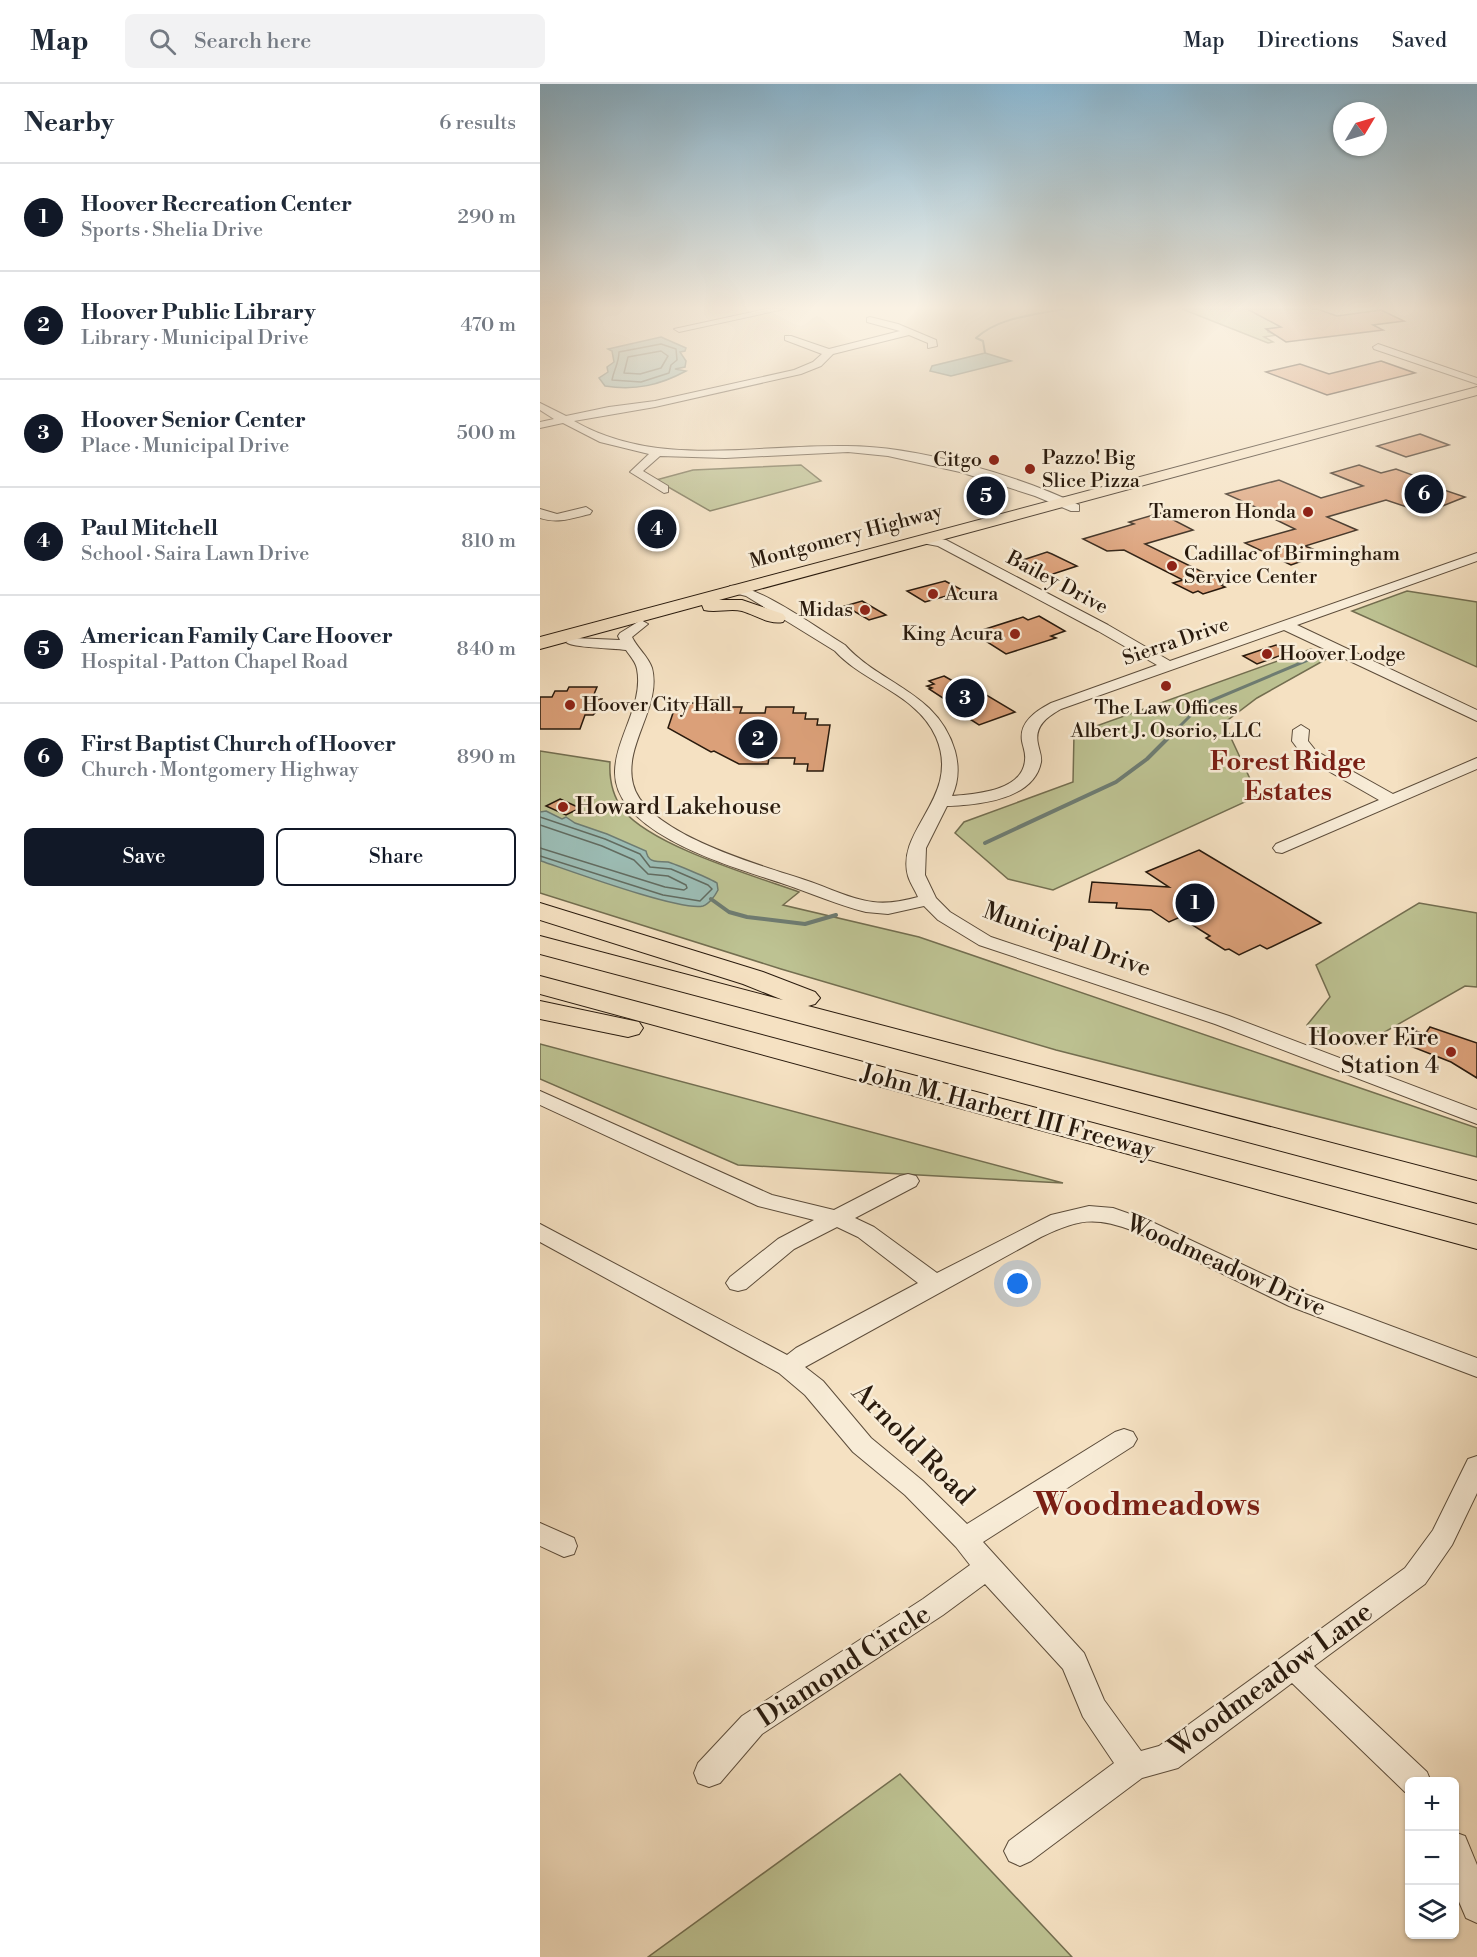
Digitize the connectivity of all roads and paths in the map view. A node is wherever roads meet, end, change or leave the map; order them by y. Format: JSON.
{"nodes":[{"id":1,"x":689,"y":396,"type":"edge"},
{"id":2,"x":1458,"y":396,"type":"edge"},
{"id":3,"x":1477,"y":402,"type":"edge"},
{"id":4,"x":540,"y":406,"type":"edge"},
{"id":5,"x":564,"y":419,"type":"junction"},
{"id":6,"x":540,"y":424,"type":"edge"},
{"id":7,"x":658,"y":452,"type":"junction"},
{"id":8,"x":664,"y":489,"type":"dead end"},
{"id":9,"x":1039,"y":493,"type":"junction"},
{"id":10,"x":1070,"y":505,"type":"junction"},
{"id":11,"x":1035,"y":510,"type":"junction"},
{"id":12,"x":586,"y":511,"type":"dead end"},
{"id":13,"x":540,"y":513,"type":"edge"},
{"id":14,"x":934,"y":542,"type":"junction"},
{"id":15,"x":1477,"y":557,"type":"edge"},
{"id":16,"x":807,"y":578,"type":"junction"},
{"id":17,"x":742,"y":593,"type":"junction"},
{"id":18,"x":701,"y":607,"type":"junction"},
{"id":19,"x":781,"y":616,"type":"junction"},
{"id":20,"x":640,"y":624,"type":"junction"},
{"id":21,"x":1287,"y":626,"type":"junction"},
{"id":22,"x":573,"y":642,"type":"junction"},
{"id":23,"x":540,"y":643,"type":"edge"},
{"id":24,"x":629,"y":646,"type":"junction"},
{"id":25,"x":540,"y":651,"type":"edge"},
{"id":26,"x":1168,"y":666,"type":"junction"},
{"id":27,"x":1477,"y":716,"type":"edge"},
{"id":28,"x":1301,"y":730,"type":"dead end"},
{"id":29,"x":1477,"y":763,"type":"edge"},
{"id":30,"x":1392,"y":800,"type":"junction"},
{"id":31,"x":942,"y":801,"type":"junction"},
{"id":32,"x":1282,"y":848,"type":"dead end"},
{"id":33,"x":928,"y":900,"type":"junction"},
{"id":34,"x":540,"y":910,"type":"edge"},
{"id":35,"x":540,"y":945,"type":"edge"},
{"id":36,"x":540,"y":985,"type":"edge"},
{"id":37,"x":540,"y":1010,"type":"edge"},
{"id":38,"x":930,"y":1047,"type":"junction"},
{"id":39,"x":902,"y":1083,"type":"junction"},
{"id":40,"x":540,"y":1097,"type":"edge"},
{"id":41,"x":1477,"y":1118,"type":"edge"},
{"id":42,"x":908,"y":1181,"type":"dead end"},
{"id":43,"x":1477,"y":1192,"type":"edge"},
{"id":44,"x":837,"y":1218,"type":"junction"},
{"id":45,"x":540,"y":1232,"type":"edge"},
{"id":46,"x":1477,"y":1238,"type":"edge"},
{"id":47,"x":738,"y":1283,"type":"dead end"},
{"id":48,"x":935,"y":1284,"type":"junction"},
{"id":49,"x":788,"y":1368,"type":"junction"},
{"id":50,"x":1477,"y":1368,"type":"edge"},
{"id":51,"x":1124,"y":1438,"type":"dead end"},
{"id":52,"x":1477,"y":1466,"type":"edge"},
{"id":53,"x":540,"y":1534,"type":"edge"},
{"id":54,"x":965,"y":1539,"type":"junction"},
{"id":55,"x":564,"y":1546,"type":"dead end"},
{"id":56,"x":987,"y":1567,"type":"junction"},
{"id":57,"x":1294,"y":1666,"type":"junction"},
{"id":58,"x":1134,"y":1766,"type":"junction"},
{"id":59,"x":709,"y":1773,"type":"dead end"},
{"id":60,"x":1411,"y":1777,"type":"edge"},
{"id":61,"x":1020,"y":1851,"type":"dead end"},
{"id":62,"x":1459,"y":1857,"type":"edge"},
{"id":63,"x":1477,"y":1907,"type":"edge"}],
"edges":[{"from":1,"to":5,"type":"street"},
{"from":2,"to":10,"type":"main road","name":"Montgomery Highway"},
{"from":3,"to":10,"type":"main road","name":"Montgomery Highway"},
{"from":4,"to":5,"type":"street"},
{"from":5,"to":6,"type":"street"},
{"from":5,"to":7,"type":"street"},
{"from":7,"to":8,"type":"street"},
{"from":7,"to":9,"type":"street"},
{"from":9,"to":10,"type":"street"},
{"from":9,"to":11,"type":"street"},
{"from":10,"to":11,"type":"main road","name":"Montgomery Highway"},
{"from":10,"to":14,"type":"main road","name":"Montgomery Highway"},
{"from":11,"to":14,"type":"main road","name":"Montgomery Highway"},
{"from":12,"to":13,"type":"street"},
{"from":14,"to":16,"type":"main road","name":"Montgomery Highway"},
{"from":14,"to":17,"type":"main road","name":"Montgomery Highway"},
{"from":14,"to":26,"type":"street","name":"Bailey Drive"},
{"from":15,"to":21,"type":"street","name":"Sierra Drive"},
{"from":16,"to":17,"type":"main road","name":"Montgomery Highway"},
{"from":16,"to":19,"type":"main road"},
{"from":17,"to":18,"type":"main road","name":"Montgomery Highway"},
{"from":17,"to":19,"type":"street","name":"Municipal Drive"},
{"from":17,"to":23,"type":"main road","name":"Montgomery Highway"},
{"from":18,"to":19,"type":"main road"},
{"from":18,"to":20,"type":"main road","name":"Montgomery Highway"},
{"from":19,"to":31,"type":"street","name":"Municipal Drive"},
{"from":20,"to":22,"type":"main road","name":"Montgomery Highway"},
{"from":20,"to":24,"type":"street"},
{"from":21,"to":26,"type":"street","name":"Sierra Drive"},
{"from":21,"to":27,"type":"street"},
{"from":22,"to":24,"type":"street"},
{"from":22,"to":25,"type":"main road","name":"Montgomery Highway"},
{"from":24,"to":33,"type":"street"},
{"from":26,"to":31,"type":"street","name":"Sierra Drive"},
{"from":28,"to":30,"type":"street"},
{"from":29,"to":30,"type":"street"},
{"from":30,"to":32,"type":"street"},
{"from":31,"to":33,"type":"street","name":"Municipal Drive"},
{"from":33,"to":41,"type":"street","name":"Municipal Drive"},
{"from":34,"to":38,"type":"highway"},
{"from":35,"to":38,"type":"highway","name":"John M. Harbert III Freeway"},
{"from":36,"to":39,"type":"highway","name":"John M. Harbert III Freeway"},
{"from":37,"to":39,"type":"highway"},
{"from":38,"to":43,"type":"highway","name":"John M. Harbert III Freeway"},
{"from":39,"to":46,"type":"highway","name":"John M. Harbert III Freeway"},
{"from":40,"to":44,"type":"street"},
{"from":42,"to":44,"type":"street"},
{"from":44,"to":47,"type":"street"},
{"from":44,"to":48,"type":"street"},
{"from":45,"to":49,"type":"street","name":"Arnold Road"},
{"from":48,"to":49,"type":"street","name":"Woodmeadow Drive"},
{"from":48,"to":50,"type":"street","name":"Woodmeadow Drive"},
{"from":49,"to":54,"type":"street","name":"Arnold Road"},
{"from":51,"to":54,"type":"street"},
{"from":52,"to":57,"type":"street","name":"Woodmeadow Lane"},
{"from":53,"to":55,"type":"street"},
{"from":54,"to":56,"type":"street","name":"Arnold Road"},
{"from":56,"to":58,"type":"street","name":"Arnold Road"},
{"from":56,"to":59,"type":"street","name":"Diamond Circle"},
{"from":57,"to":58,"type":"street","name":"Woodmeadow Lane"},
{"from":57,"to":60,"type":"street"},
{"from":58,"to":61,"type":"street","name":"Woodmeadow Lane"},
{"from":62,"to":63,"type":"street"}]}
